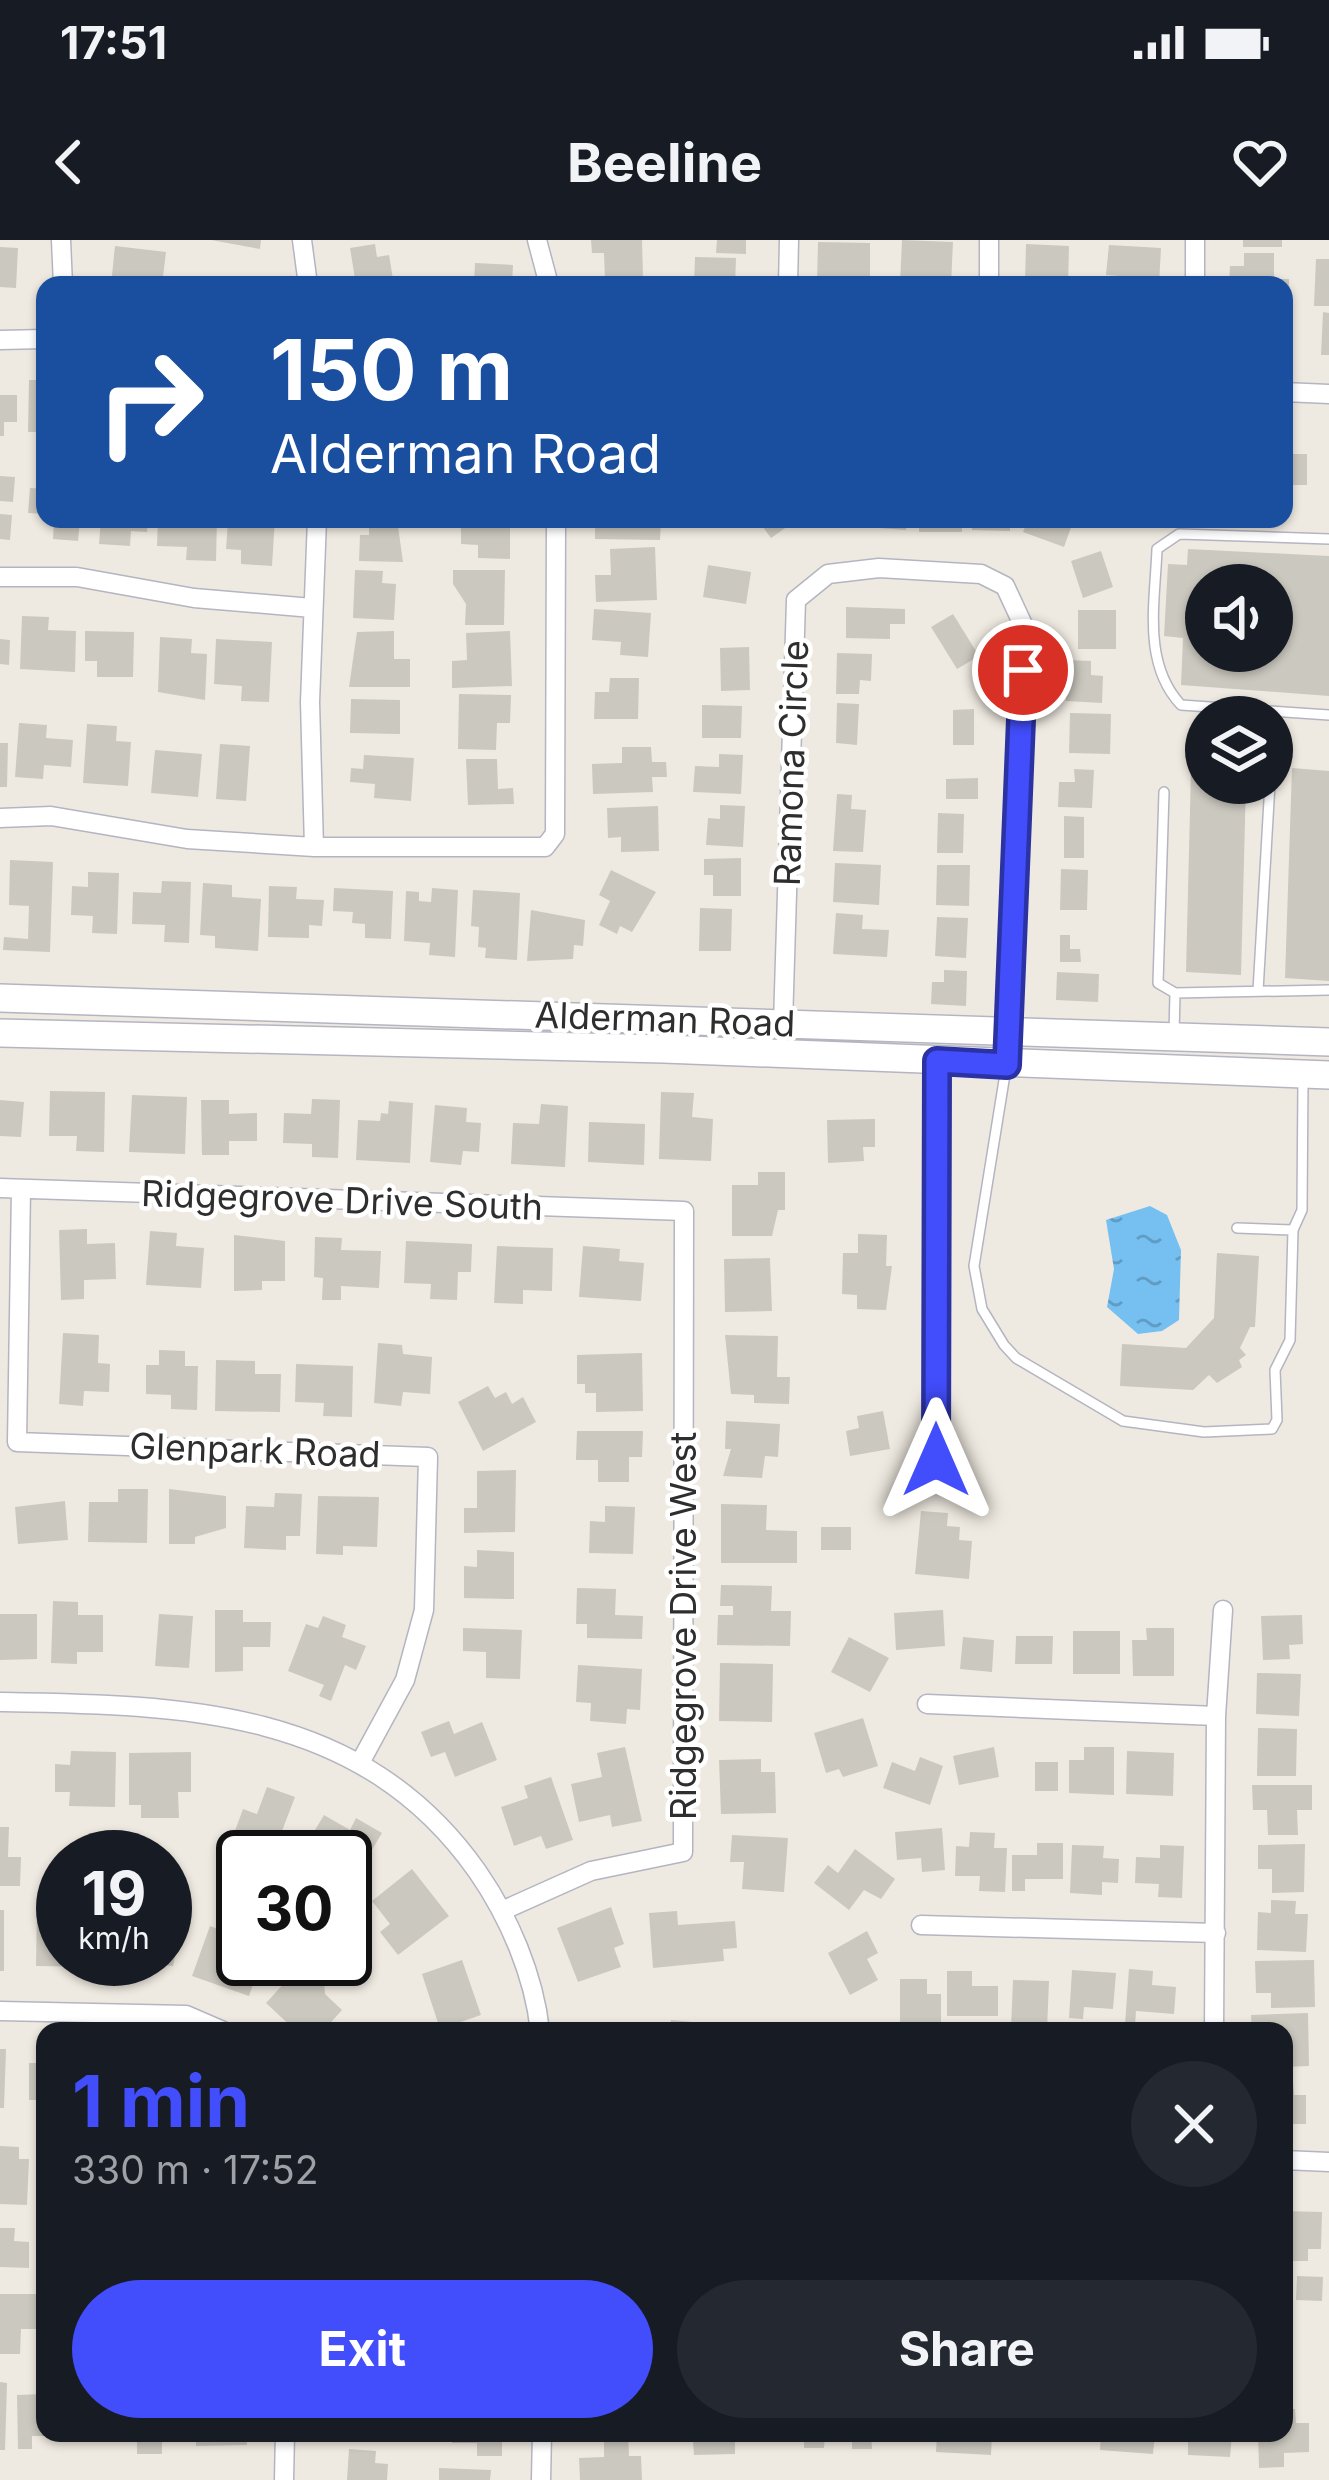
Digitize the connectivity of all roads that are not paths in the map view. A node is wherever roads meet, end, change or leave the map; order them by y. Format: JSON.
{"nodes":[{"id":1,"x":61,"y":240,"type":"edge"},
{"id":2,"x":302,"y":240,"type":"edge"},
{"id":3,"x":537,"y":240,"type":"edge"},
{"id":4,"x":789,"y":240,"type":"edge"},
{"id":5,"x":989,"y":240,"type":"edge"},
{"id":6,"x":1195,"y":240,"type":"edge"},
{"id":7,"x":63,"y":276,"type":"edge"},
{"id":8,"x":307,"y":276,"type":"edge"},
{"id":9,"x":547,"y":276,"type":"edge"},
{"id":10,"x":788,"y":276,"type":"edge"},
{"id":11,"x":989,"y":276,"type":"edge"},
{"id":12,"x":1195,"y":276,"type":"edge"},
{"id":13,"x":36,"y":339,"type":"edge"},
{"id":14,"x":0,"y":340,"type":"edge"},
{"id":15,"x":1293,"y":392,"type":"edge"},
{"id":16,"x":1329,"y":394,"type":"edge"},
{"id":17,"x":316,"y":528,"type":"edge"},
{"id":18,"x":556,"y":528,"type":"edge"},
{"id":19,"x":1329,"y":539,"type":"edge"},
{"id":20,"x":0,"y":577,"type":"edge"},
{"id":21,"x":312,"y":608,"type":"junction"},
{"id":22,"x":1329,"y":715,"type":"edge"},
{"id":23,"x":1164,"y":792,"type":"dead end"},
{"id":24,"x":1269,"y":804,"type":"edge"},
{"id":25,"x":0,"y":818,"type":"edge"},
{"id":26,"x":314,"y":847,"type":"junction"},
{"id":27,"x":1329,"y":990,"type":"edge"},
{"id":28,"x":1258,"y":991,"type":"junction"},
{"id":29,"x":1175,"y":993,"type":"junction"},
{"id":30,"x":0,"y":998,"type":"edge"},
{"id":31,"x":783,"y":1024,"type":"junction"},
{"id":32,"x":0,"y":1033,"type":"edge"},
{"id":33,"x":1010,"y":1034,"type":"junction"},
{"id":34,"x":1174,"y":1037,"type":"junction"},
{"id":35,"x":1329,"y":1042,"type":"edge"},
{"id":36,"x":937,"y":1061,"type":"junction"},
{"id":37,"x":1007,"y":1065,"type":"junction"},
{"id":38,"x":1316,"y":1074,"type":"edge"},
{"id":39,"x":0,"y":1188,"type":"edge"},
{"id":40,"x":21,"y":1189,"type":"junction"},
{"id":41,"x":684,"y":1211,"type":"joint"},
{"id":42,"x":1237,"y":1228,"type":"dead end"},
{"id":43,"x":1293,"y":1230,"type":"junction"},
{"id":44,"x":936,"y":1460,"type":"dead end"},
{"id":45,"x":1223,"y":1610,"type":"dead end"},
{"id":46,"x":0,"y":1702,"type":"edge"},
{"id":47,"x":927,"y":1703,"type":"dead end"},
{"id":48,"x":1216,"y":1716,"type":"junction"},
{"id":49,"x":361,"y":1761,"type":"junction"},
{"id":50,"x":504,"y":1910,"type":"junction"},
{"id":51,"x":921,"y":1925,"type":"dead end"},
{"id":52,"x":1216,"y":1934,"type":"junction"},
{"id":53,"x":0,"y":2011,"type":"edge"},
{"id":54,"x":203,"y":2022,"type":"edge"},
{"id":55,"x":537,"y":2022,"type":"edge"},
{"id":56,"x":1214,"y":2022,"type":"edge"},
{"id":57,"x":1293,"y":2160,"type":"edge"},
{"id":58,"x":1329,"y":2162,"type":"edge"},
{"id":59,"x":285,"y":2442,"type":"edge"},
{"id":60,"x":542,"y":2442,"type":"edge"},
{"id":61,"x":284,"y":2480,"type":"edge"},
{"id":62,"x":541,"y":2480,"type":"edge"}],
"edges":[{"from":1,"to":7,"type":"street"},
{"from":2,"to":8,"type":"street"},
{"from":3,"to":9,"type":"street"},
{"from":4,"to":10,"type":"street"},
{"from":5,"to":11,"type":"street"},
{"from":6,"to":12,"type":"street"},
{"from":13,"to":14,"type":"street"},
{"from":15,"to":16,"type":"street"},
{"from":17,"to":21,"type":"street"},
{"from":18,"to":26,"type":"street"},
{"from":19,"to":22,"type":"lane"},
{"from":20,"to":21,"type":"street"},
{"from":21,"to":26,"type":"street"},
{"from":23,"to":29,"type":"lane"},
{"from":24,"to":28,"type":"lane"},
{"from":25,"to":26,"type":"street"},
{"from":27,"to":28,"type":"lane"},
{"from":28,"to":29,"type":"lane"},
{"from":29,"to":34,"type":"lane"},
{"from":30,"to":31,"type":"main road","name":"Alderman Road"},
{"from":31,"to":33,"type":"main road","name":"Alderman Road"},
{"from":31,"to":33,"type":"street","name":"Ramona Circle"},
{"from":32,"to":36,"type":"main road","name":"Alderman Road"},
{"from":33,"to":34,"type":"main road","name":"Alderman Road"},
{"from":33,"to":37,"type":"lane"},
{"from":34,"to":35,"type":"main road","name":"Alderman Road"},
{"from":36,"to":37,"type":"main road","name":"Alderman Road"},
{"from":36,"to":44,"type":"street"},
{"from":37,"to":38,"type":"main road","name":"Alderman Road"},
{"from":37,"to":43,"type":"lane"},
{"from":38,"to":43,"type":"lane"},
{"from":39,"to":40,"type":"street","name":"Ridgegrove Drive South"},
{"from":40,"to":41,"type":"street","name":"Ridgegrove Drive South"},
{"from":40,"to":49,"type":"street","name":"Glenpark Road"},
{"from":41,"to":50,"type":"street","name":"Ridgegrove Drive West"},
{"from":42,"to":43,"type":"lane"},
{"from":45,"to":48,"type":"street"},
{"from":46,"to":49,"type":"street"},
{"from":47,"to":48,"type":"street"},
{"from":48,"to":52,"type":"street"},
{"from":49,"to":50,"type":"street"},
{"from":50,"to":55,"type":"street"},
{"from":51,"to":52,"type":"street"},
{"from":52,"to":56,"type":"street"},
{"from":53,"to":54,"type":"street"},
{"from":57,"to":58,"type":"street"},
{"from":59,"to":61,"type":"street"},
{"from":60,"to":62,"type":"street"}]}
